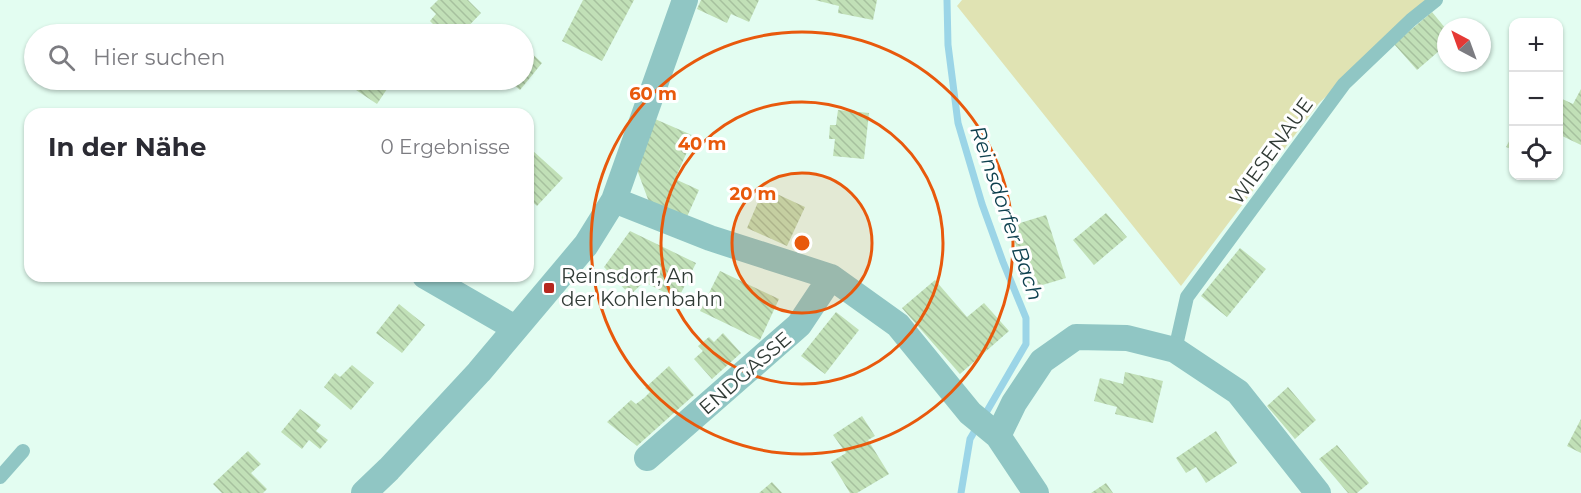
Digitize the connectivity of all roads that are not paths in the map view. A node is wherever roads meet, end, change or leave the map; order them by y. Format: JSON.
{"nodes":[{"id":1,"x":685,"y":0,"type":"edge"},
{"id":2,"x":1436,"y":0,"type":"edge"},
{"id":3,"x":614,"y":200,"type":"junction"},
{"id":4,"x":831,"y":277,"type":"junction"},
{"id":5,"x":433,"y":282,"type":"edge"},
{"id":6,"x":509,"y":336,"type":"junction"},
{"id":7,"x":1175,"y":350,"type":"junction"},
{"id":8,"x":998,"y":435,"type":"junction"},
{"id":9,"x":23,"y":451,"type":"dead end"},
{"id":10,"x":647,"y":458,"type":"dead end"},
{"id":11,"x":0,"y":477,"type":"edge"},
{"id":12,"x":364,"y":493,"type":"edge"},
{"id":13,"x":1036,"y":493,"type":"edge"},
{"id":14,"x":1318,"y":493,"type":"edge"}],
"edges":[{"from":1,"to":3,"type":"street"},
{"from":2,"to":7,"type":"lane","name":"WIESENAUE"},
{"from":3,"to":4,"type":"street"},
{"from":3,"to":6,"type":"street"},
{"from":4,"to":8,"type":"street"},
{"from":4,"to":10,"type":"street","name":"ENDGASSE"},
{"from":5,"to":6,"type":"street"},
{"from":6,"to":12,"type":"street"},
{"from":7,"to":8,"type":"street"},
{"from":7,"to":14,"type":"street"},
{"from":8,"to":13,"type":"street"},
{"from":9,"to":11,"type":"lane"}]}
